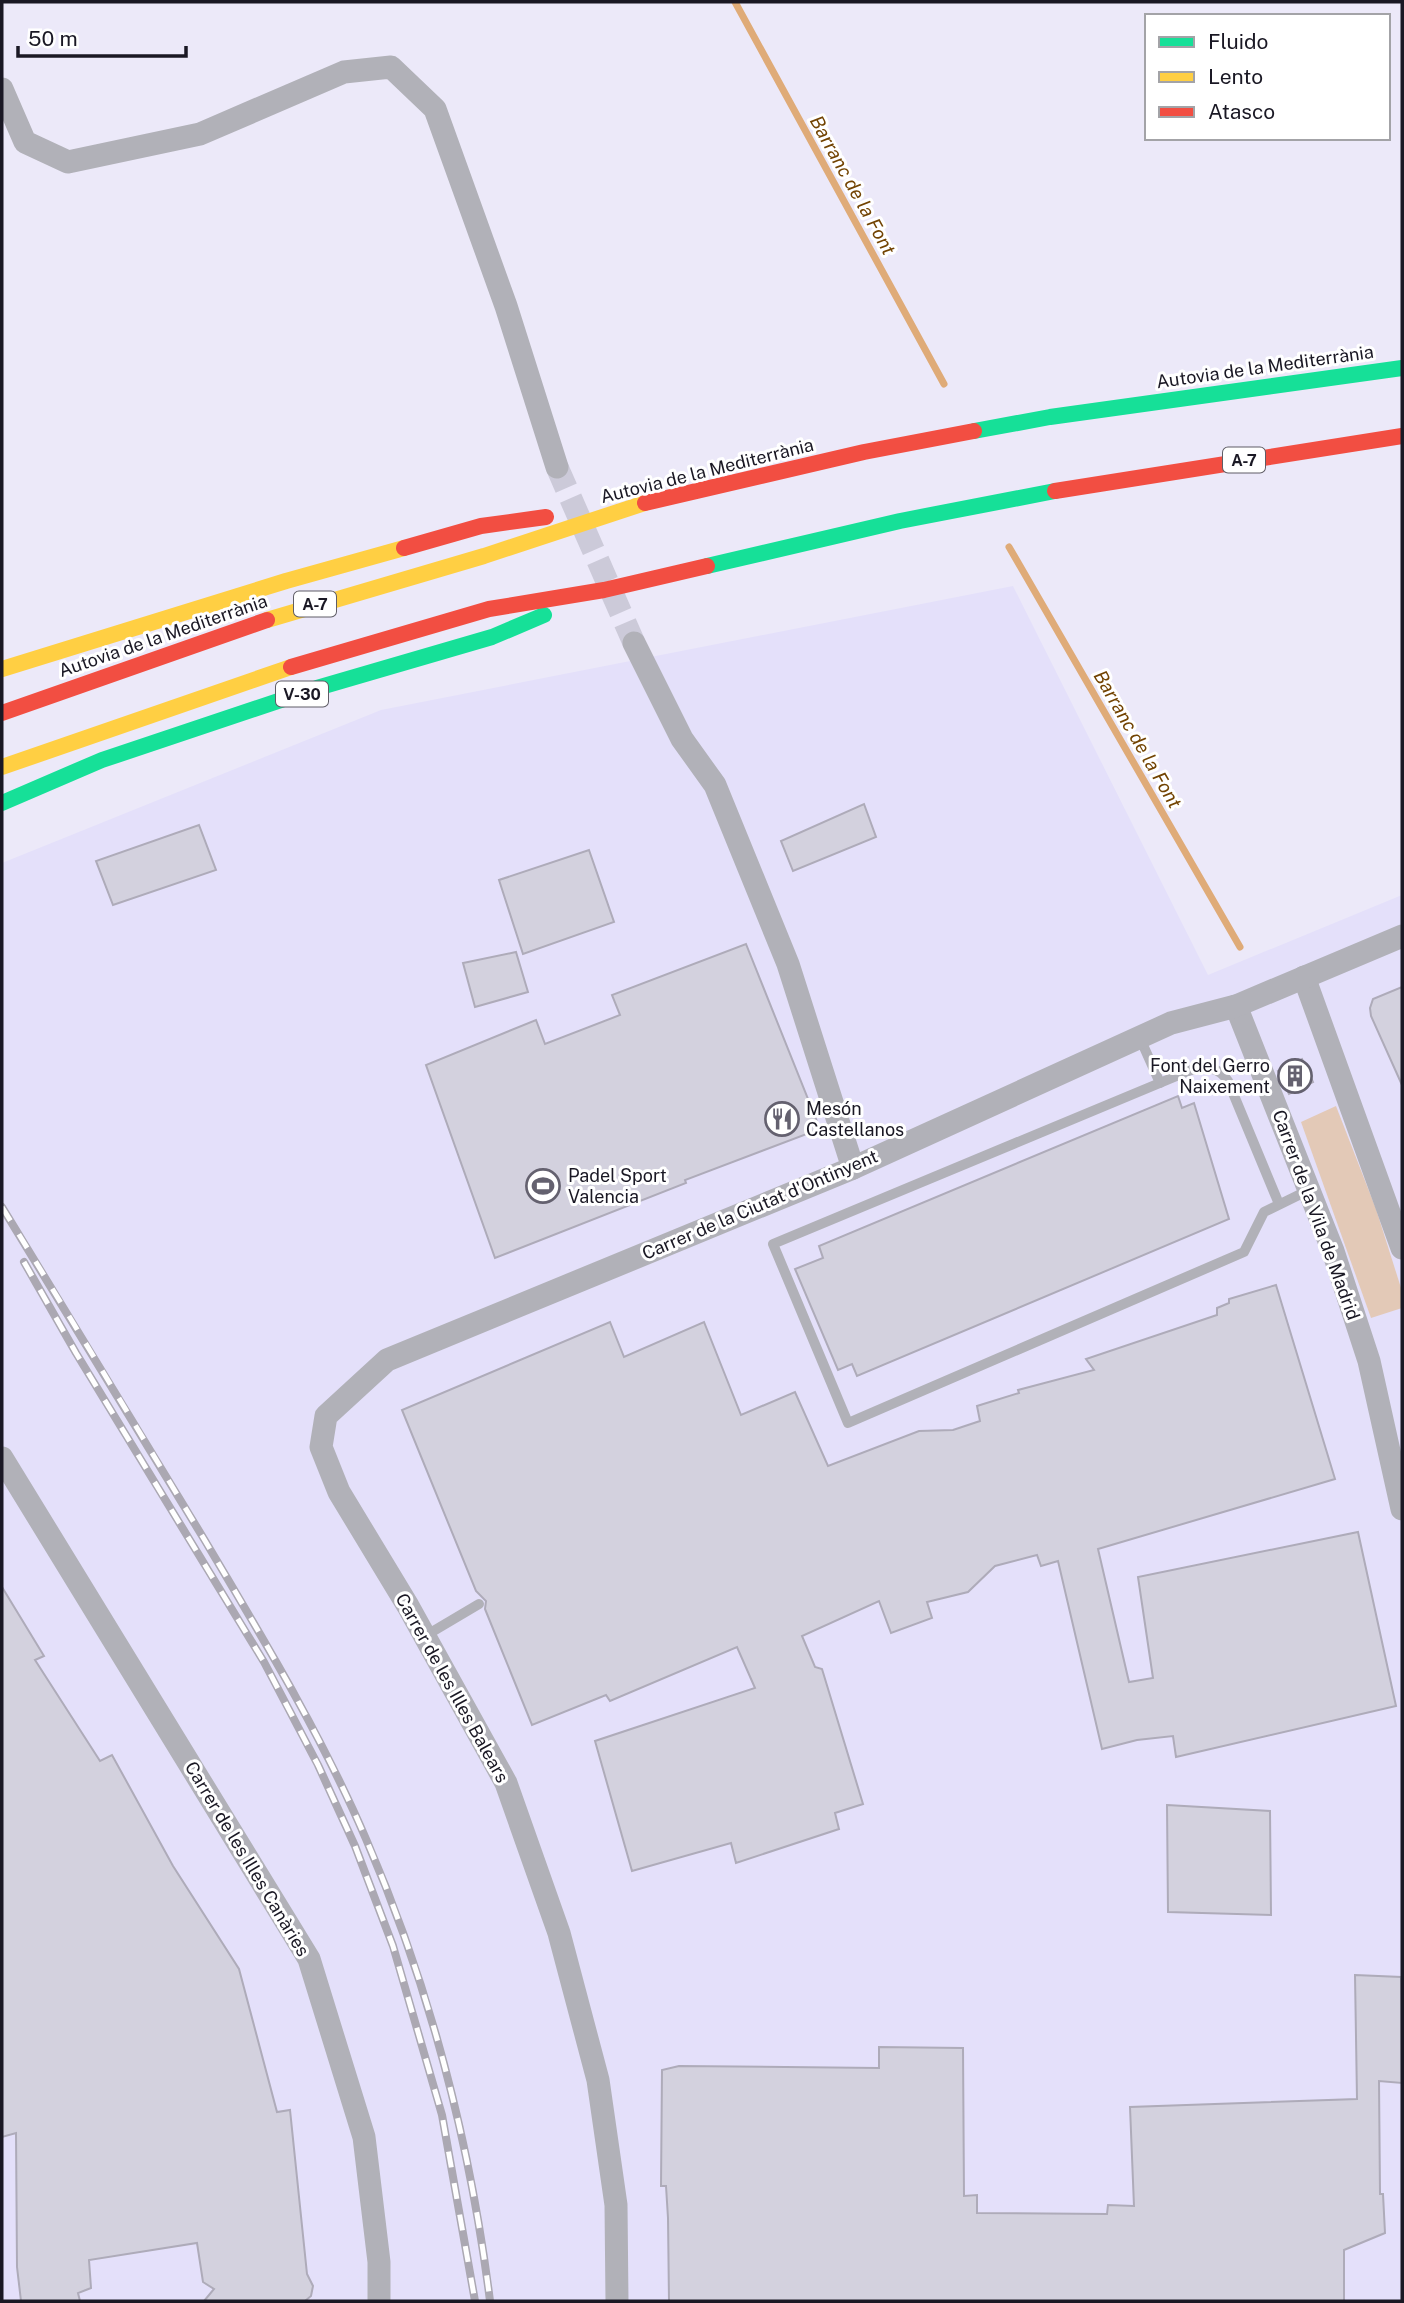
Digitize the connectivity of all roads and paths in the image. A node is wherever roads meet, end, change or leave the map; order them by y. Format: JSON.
{"nodes":[{"id":1,"x":2,"y":89,"type":"edge"},
{"id":2,"x":1402,"y":368,"type":"edge"},
{"id":3,"x":1402,"y":436,"type":"edge"},
{"id":4,"x":556,"y":467,"type":"tunnel mouth"},
{"id":5,"x":632,"y":506,"type":"junction"},
{"id":6,"x":604,"y":590,"type":"junction"},
{"id":7,"x":634,"y":643,"type":"tunnel mouth"},
{"id":8,"x":2,"y":669,"type":"edge"},
{"id":9,"x":2,"y":713,"type":"edge"},
{"id":10,"x":2,"y":767,"type":"edge"},
{"id":11,"x":2,"y":803,"type":"edge"},
{"id":12,"x":1402,"y":936,"type":"edge"},
{"id":13,"x":1304,"y":977,"type":"junction"},
{"id":14,"x":1236,"y":1006,"type":"junction"},
{"id":15,"x":1139,"y":1036,"type":"junction"},
{"id":16,"x":1160,"y":1083,"type":"junction"},
{"id":17,"x":853,"y":1168,"type":"junction"},
{"id":18,"x":1309,"y":1190,"type":"junction"},
{"id":19,"x":1279,"y":1204,"type":"junction"},
{"id":20,"x":1402,"y":1248,"type":"edge"},
{"id":21,"x":326,"y":1416,"type":"joint"},
{"id":22,"x":2,"y":1458,"type":"edge"},
{"id":23,"x":1402,"y":1509,"type":"edge"},
{"id":24,"x":479,"y":1604,"type":"dead end"},
{"id":25,"x":425,"y":1636,"type":"junction"},
{"id":26,"x":379,"y":2301,"type":"edge"},
{"id":27,"x":617,"y":2301,"type":"edge"}],
"edges":[{"from":1,"to":4,"type":"street"},
{"from":2,"to":5,"type":"highway","name":"Autovia de la Mediterrània","number":"A-7"},
{"from":3,"to":6,"type":"highway","number":"A-7"},
{"from":5,"to":8,"type":"highway"},
{"from":5,"to":9,"type":"highway","name":"Autovia de la Mediterrània","number":"A-7"},
{"from":6,"to":10,"type":"highway","number":"A-7"},
{"from":6,"to":11,"type":"highway","number":"V-30"},
{"from":7,"to":17,"type":"street"},
{"from":12,"to":13,"type":"street","name":"Carrer de la Ciutat d'Ontinyent"},
{"from":13,"to":14,"type":"street","name":"Carrer de la Ciutat d'Ontinyent"},
{"from":13,"to":20,"type":"street"},
{"from":14,"to":15,"type":"street","name":"Carrer de la Ciutat d'Ontinyent"},
{"from":14,"to":18,"type":"street","name":"Carrer de la Vila de Madrid"},
{"from":15,"to":16,"type":"lane"},
{"from":15,"to":17,"type":"street","name":"Carrer de la Ciutat d'Ontinyent"},
{"from":16,"to":19,"type":"lane"},
{"from":16,"to":19,"type":"lane"},
{"from":17,"to":21,"type":"street","name":"Carrer de la Ciutat d'Ontinyent"},
{"from":18,"to":19,"type":"lane"},
{"from":18,"to":23,"type":"street","name":"Carrer de la Vila de Madrid"},
{"from":21,"to":25,"type":"street","name":"Carrer de les Illes Balears"},
{"from":22,"to":26,"type":"street","name":"Carrer de les Illes Canàries"},
{"from":24,"to":25,"type":"lane"},
{"from":25,"to":27,"type":"street","name":"Carrer de les Illes Balears"}]}
